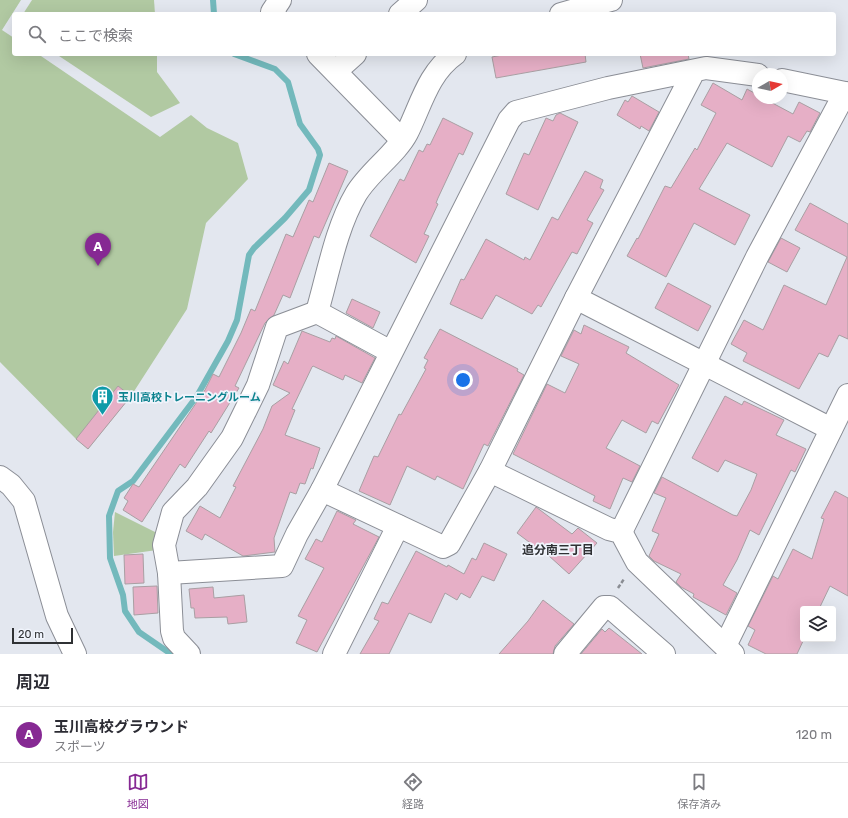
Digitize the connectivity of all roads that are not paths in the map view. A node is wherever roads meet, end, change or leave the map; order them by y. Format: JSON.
{"nodes":[{"id":1,"x":280,"y":0,"type":"edge"},
{"id":2,"x":416,"y":0,"type":"edge"},
{"id":3,"x":567,"y":0,"type":"edge"},
{"id":4,"x":611,"y":0,"type":"edge"},
{"id":5,"x":272,"y":12,"type":"edge"},
{"id":6,"x":402,"y":12,"type":"edge"},
{"id":7,"x":562,"y":12,"type":"edge"},
{"id":8,"x":568,"y":12,"type":"edge"},
{"id":9,"x":320,"y":56,"type":"edge"},
{"id":10,"x":353,"y":56,"type":"edge"},
{"id":11,"x":452,"y":56,"type":"edge"},
{"id":12,"x":336,"y":71,"type":"junction"},
{"id":13,"x":694,"y":71,"type":"junction"},
{"id":14,"x":752,"y":75,"type":"edge"},
{"id":15,"x":788,"y":81,"type":"edge"},
{"id":16,"x":846,"y":94,"type":"edge"},
{"id":17,"x":402,"y":140,"type":"junction"},
{"id":18,"x":576,"y":298,"type":"junction"},
{"id":19,"x":317,"y":312,"type":"junction"},
{"id":20,"x":391,"y":352,"type":"junction"},
{"id":21,"x":705,"y":365,"type":"junction"},
{"id":22,"x":848,"y":395,"type":"edge"},
{"id":23,"x":831,"y":429,"type":"junction"},
{"id":24,"x":490,"y":471,"type":"junction"},
{"id":25,"x":0,"y":477,"type":"edge"},
{"id":26,"x":322,"y":490,"type":"junction"},
{"id":27,"x":398,"y":526,"type":"junction"},
{"id":28,"x":621,"y":532,"type":"junction"},
{"id":29,"x":168,"y":573,"type":"junction"},
{"id":30,"x":729,"y":650,"type":"edge"},
{"id":31,"x":75,"y":654,"type":"edge"},
{"id":32,"x":189,"y":654,"type":"edge"},
{"id":33,"x":334,"y":654,"type":"edge"},
{"id":34,"x":564,"y":654,"type":"edge"},
{"id":35,"x":664,"y":654,"type":"edge"}],
"edges":[{"from":1,"to":5,"type":"street"},
{"from":2,"to":6,"type":"street"},
{"from":3,"to":7,"type":"street"},
{"from":4,"to":8,"type":"street"},
{"from":9,"to":12,"type":"street"},
{"from":10,"to":12,"type":"street"},
{"from":11,"to":17,"type":"street"},
{"from":12,"to":17,"type":"street"},
{"from":13,"to":14,"type":"street"},
{"from":13,"to":18,"type":"street"},
{"from":13,"to":20,"type":"street"},
{"from":15,"to":16,"type":"street"},
{"from":16,"to":21,"type":"street"},
{"from":17,"to":19,"type":"street"},
{"from":18,"to":21,"type":"street"},
{"from":18,"to":24,"type":"street"},
{"from":19,"to":20,"type":"street"},
{"from":19,"to":29,"type":"street"},
{"from":20,"to":26,"type":"street"},
{"from":21,"to":23,"type":"street"},
{"from":21,"to":28,"type":"street"},
{"from":22,"to":23,"type":"street"},
{"from":23,"to":30,"type":"street"},
{"from":24,"to":27,"type":"street"},
{"from":24,"to":28,"type":"street"},
{"from":25,"to":31,"type":"street"},
{"from":26,"to":27,"type":"street"},
{"from":26,"to":29,"type":"street"},
{"from":27,"to":33,"type":"street"},
{"from":28,"to":30,"type":"street"},
{"from":29,"to":32,"type":"street"},
{"from":34,"to":35,"type":"street"}]}
